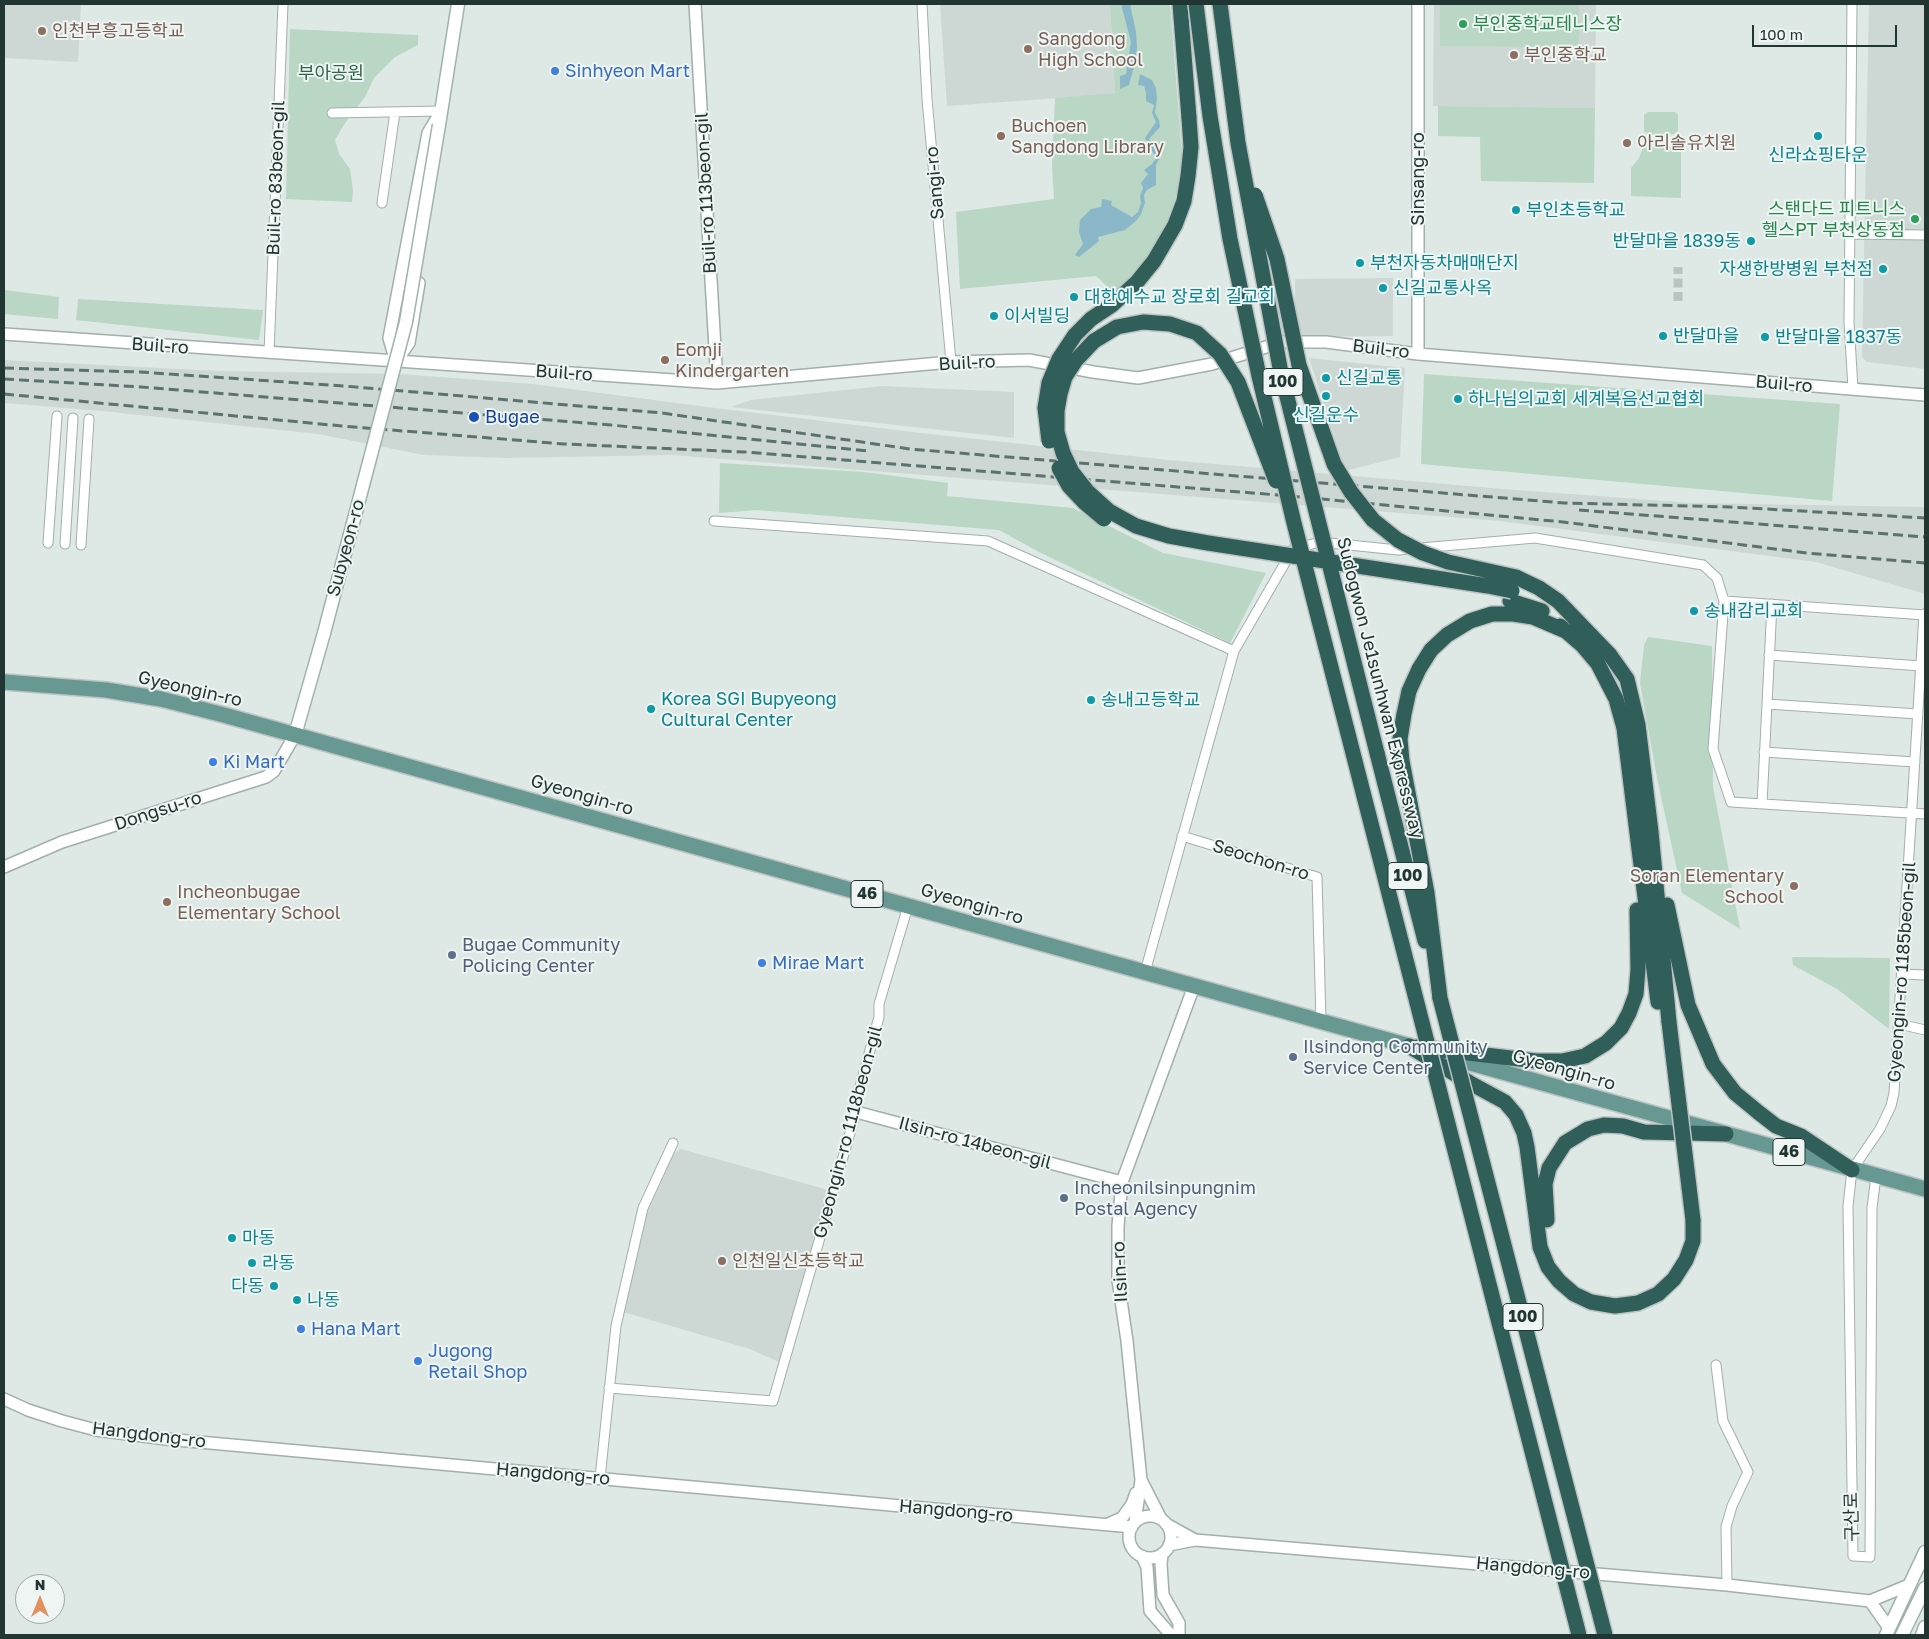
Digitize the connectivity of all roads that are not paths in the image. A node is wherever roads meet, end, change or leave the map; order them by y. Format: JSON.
{"nodes":[{"id":1,"x":283,"y":4,"type":"edge"},
{"id":2,"x":458,"y":4,"type":"edge"},
{"id":3,"x":696,"y":4,"type":"edge"},
{"id":4,"x":922,"y":4,"type":"edge"},
{"id":5,"x":1180,"y":4,"type":"edge"},
{"id":6,"x":1196,"y":4,"type":"edge"},
{"id":7,"x":1220,"y":4,"type":"edge"},
{"id":8,"x":1418,"y":4,"type":"edge"},
{"id":9,"x":1852,"y":4,"type":"edge"},
{"id":10,"x":441,"y":111,"type":"junction"},
{"id":11,"x":395,"y":112,"type":"junction"},
{"id":12,"x":332,"y":113,"type":"dead end"},
{"id":13,"x":1238,"y":143,"type":"junction"},
{"id":14,"x":382,"y":203,"type":"dead end"},
{"id":15,"x":1850,"y":234,"type":"junction"},
{"id":16,"x":1925,"y":235,"type":"edge"},
{"id":17,"x":4,"y":334,"type":"edge"},
{"id":18,"x":269,"y":353,"type":"junction"},
{"id":19,"x":1418,"y":354,"type":"junction"},
{"id":20,"x":396,"y":362,"type":"junction"},
{"id":21,"x":951,"y":362,"type":"junction"},
{"id":22,"x":717,"y":383,"type":"junction"},
{"id":23,"x":1853,"y":389,"type":"junction"},
{"id":24,"x":1925,"y":395,"type":"edge"},
{"id":25,"x":57,"y":416,"type":"dead end"},
{"id":26,"x":73,"y":418,"type":"dead end"},
{"id":27,"x":89,"y":419,"type":"dead end"},
{"id":28,"x":714,"y":521,"type":"dead end"},
{"id":29,"x":1294,"y":524,"type":"junction"},
{"id":30,"x":48,"y":543,"type":"dead end"},
{"id":31,"x":65,"y":544,"type":"dead end"},
{"id":32,"x":81,"y":545,"type":"dead end"},
{"id":33,"x":1513,"y":596,"type":"junction"},
{"id":34,"x":1724,"y":601,"type":"junction"},
{"id":35,"x":1772,"y":604,"type":"junction"},
{"id":36,"x":1925,"y":614,"type":"edge"},
{"id":37,"x":1574,"y":628,"type":"junction"},
{"id":38,"x":1234,"y":651,"type":"junction"},
{"id":39,"x":1769,"y":655,"type":"junction"},
{"id":40,"x":1921,"y":666,"type":"junction"},
{"id":41,"x":4,"y":682,"type":"edge"},
{"id":42,"x":1767,"y":704,"type":"junction"},
{"id":43,"x":1918,"y":714,"type":"junction"},
{"id":44,"x":296,"y":734,"type":"junction"},
{"id":45,"x":1764,"y":752,"type":"junction"},
{"id":46,"x":1915,"y":762,"type":"junction"},
{"id":47,"x":1762,"y":804,"type":"junction"},
{"id":48,"x":1912,"y":814,"type":"junction"},
{"id":49,"x":1925,"y":814,"type":"edge"},
{"id":50,"x":1634,"y":823,"type":"junction"},
{"id":51,"x":1651,"y":832,"type":"junction"},
{"id":52,"x":1182,"y":836,"type":"junction"},
{"id":53,"x":4,"y":867,"type":"edge"},
{"id":54,"x":908,"y":906,"type":"junction"},
{"id":55,"x":1145,"y":972,"type":"junction"},
{"id":56,"x":1902,"y":974,"type":"junction"},
{"id":57,"x":1925,"y":974,"type":"edge"},
{"id":58,"x":1194,"y":986,"type":"junction"},
{"id":59,"x":1440,"y":998,"type":"junction"},
{"id":60,"x":1320,"y":1021,"type":"junction"},
{"id":61,"x":1665,"y":1023,"type":"junction"},
{"id":62,"x":1899,"y":1024,"type":"junction"},
{"id":63,"x":1925,"y":1030,"type":"edge"},
{"id":64,"x":1409,"y":1046,"type":"junction"},
{"id":65,"x":856,"y":1112,"type":"junction"},
{"id":66,"x":1726,"y":1134,"type":"junction"},
{"id":67,"x":673,"y":1143,"type":"dead end"},
{"id":68,"x":1852,"y":1170,"type":"junction"},
{"id":69,"x":1876,"y":1176,"type":"junction"},
{"id":70,"x":1122,"y":1182,"type":"junction"},
{"id":71,"x":1925,"y":1189,"type":"edge"},
{"id":72,"x":1689,"y":1220,"type":"junction"},
{"id":73,"x":1716,"y":1365,"type":"dead end"},
{"id":74,"x":609,"y":1388,"type":"junction"},
{"id":75,"x":4,"y":1398,"type":"edge"},
{"id":76,"x":600,"y":1478,"type":"junction"},
{"id":77,"x":1141,"y":1480,"type":"junction"},
{"id":78,"x":1164,"y":1521,"type":"junction"},
{"id":79,"x":1134,"y":1524,"type":"junction"},
{"id":80,"x":1106,"y":1525,"type":"junction"},
{"id":81,"x":1195,"y":1540,"type":"junction"},
{"id":82,"x":1130,"y":1541,"type":"junction"},
{"id":83,"x":1166,"y":1550,"type":"junction"},
{"id":84,"x":1925,"y":1552,"type":"edge"},
{"id":85,"x":1142,"y":1556,"type":"junction"},
{"id":86,"x":1727,"y":1585,"type":"junction"},
{"id":87,"x":1909,"y":1585,"type":"junction"},
{"id":88,"x":1925,"y":1588,"type":"edge"},
{"id":89,"x":1870,"y":1601,"type":"junction"},
{"id":90,"x":1925,"y":1627,"type":"edge"},
{"id":91,"x":1887,"y":1632,"type":"edge"},
{"id":92,"x":1171,"y":1635,"type":"edge"},
{"id":93,"x":1179,"y":1635,"type":"edge"},
{"id":94,"x":1580,"y":1635,"type":"edge"},
{"id":95,"x":1605,"y":1635,"type":"edge"},
{"id":96,"x":1902,"y":1635,"type":"edge"},
{"id":97,"x":1922,"y":1635,"type":"edge"}],
"edges":[{"from":1,"to":18,"type":"street","name":"Buil-ro 83beon-gil"},
{"from":2,"to":10,"type":"main road","name":"Subyeon-ro"},
{"from":3,"to":22,"type":"street","name":"Buil-ro 113beon-gil"},
{"from":4,"to":21,"type":"street","name":"Sangi-ro"},
{"from":5,"to":33,"type":"highway","bridge":true},
{"from":6,"to":29,"type":"highway","number":"100","bridge":true},
{"from":7,"to":13,"type":"highway","name":"Sudogwon Je1sunhwan Expressway","number":"100","bridge":true},
{"from":8,"to":19,"type":"street","name":"Sinsang-ro"},
{"from":9,"to":15,"type":"street"},
{"from":10,"to":11,"type":"street"},
{"from":10,"to":20,"type":"street","name":"Subyeon-ro"},
{"from":10,"to":20,"type":"street","name":"Subyeon-ro"},
{"from":10,"to":44,"type":"main road","name":"Subyeon-ro","bridge":true},
{"from":11,"to":12,"type":"street"},
{"from":11,"to":14,"type":"street"},
{"from":13,"to":33,"type":"highway","bridge":true},
{"from":13,"to":59,"type":"highway","name":"Sudogwon Je1sunhwan Expressway","number":"100","bridge":true},
{"from":15,"to":16,"type":"street"},
{"from":15,"to":23,"type":"street"},
{"from":17,"to":18,"type":"street","name":"Buil-ro"},
{"from":18,"to":20,"type":"street","name":"Buil-ro"},
{"from":19,"to":21,"type":"street","name":"Buil-ro"},
{"from":19,"to":23,"type":"street","name":"Buil-ro"},
{"from":20,"to":22,"type":"street","name":"Buil-ro"},
{"from":21,"to":22,"type":"street","name":"Buil-ro"},
{"from":23,"to":24,"type":"street","name":"Buil-ro"},
{"from":25,"to":30,"type":"street"},
{"from":26,"to":31,"type":"street"},
{"from":27,"to":32,"type":"street"},
{"from":28,"to":38,"type":"street"},
{"from":29,"to":33,"type":"highway","bridge":true},
{"from":29,"to":94,"type":"highway","number":"100","bridge":true},
{"from":33,"to":37,"type":"highway"},
{"from":33,"to":37,"type":"highway"},
{"from":33,"to":59,"type":"highway"},
{"from":34,"to":35,"type":"street"},
{"from":34,"to":38,"type":"street"},
{"from":34,"to":47,"type":"street"},
{"from":35,"to":36,"type":"street"},
{"from":35,"to":39,"type":"street"},
{"from":36,"to":40,"type":"street","name":"Gyeongin-ro 1185beon-gil"},
{"from":37,"to":50,"type":"highway"},
{"from":37,"to":51,"type":"highway"},
{"from":38,"to":52,"type":"street"},
{"from":39,"to":40,"type":"street"},
{"from":39,"to":42,"type":"street"},
{"from":40,"to":43,"type":"street","name":"Gyeongin-ro 1185beon-gil"},
{"from":41,"to":44,"type":"main road","name":"Gyeongin-ro","number":"46"},
{"from":42,"to":43,"type":"street"},
{"from":42,"to":45,"type":"street"},
{"from":43,"to":46,"type":"street","name":"Gyeongin-ro 1185beon-gil"},
{"from":44,"to":53,"type":"street","name":"Dongsu-ro"},
{"from":44,"to":54,"type":"main road","name":"Gyeongin-ro","number":"46"},
{"from":45,"to":46,"type":"street"},
{"from":45,"to":47,"type":"street"},
{"from":46,"to":48,"type":"street","name":"Gyeongin-ro 1185beon-gil"},
{"from":47,"to":48,"type":"street"},
{"from":48,"to":49,"type":"street"},
{"from":48,"to":56,"type":"street","name":"Gyeongin-ro 1185beon-gil"},
{"from":50,"to":61,"type":"highway"},
{"from":50,"to":64,"type":"highway"},
{"from":51,"to":61,"type":"highway"},
{"from":51,"to":68,"type":"highway"},
{"from":52,"to":55,"type":"street"},
{"from":52,"to":60,"type":"street","name":"Seochon-ro"},
{"from":54,"to":55,"type":"main road","name":"Gyeongin-ro","number":"46"},
{"from":54,"to":65,"type":"street","name":"Gyeongin-ro 1118beon-gil"},
{"from":55,"to":58,"type":"main road","name":"Gyeongin-ro","number":"46"},
{"from":56,"to":57,"type":"street"},
{"from":56,"to":62,"type":"street","name":"Gyeongin-ro 1185beon-gil"},
{"from":58,"to":60,"type":"main road","name":"Gyeongin-ro","number":"46"},
{"from":58,"to":70,"type":"street","name":"Ilsin-ro"},
{"from":59,"to":95,"type":"highway","name":"Sudogwon Je1sunhwan Expressway","number":"100","bridge":true},
{"from":60,"to":64,"type":"main road","name":"Gyeongin-ro","number":"46"},
{"from":61,"to":72,"type":"highway","bridge":true},
{"from":62,"to":63,"type":"street"},
{"from":62,"to":68,"type":"street","name":"Gyeongin-ro 1185beon-gil"},
{"from":64,"to":66,"type":"main road","name":"Gyeongin-ro","number":"46"},
{"from":64,"to":72,"type":"highway"},
{"from":65,"to":70,"type":"street","name":"Ilsin-ro 14beon-gil"},
{"from":65,"to":74,"type":"street","name":"Gyeongin-ro 1118beon-gil"},
{"from":66,"to":68,"type":"main road","name":"Gyeongin-ro","number":"46"},
{"from":66,"to":72,"type":"highway"},
{"from":67,"to":74,"type":"street"},
{"from":68,"to":69,"type":"main road","name":"Gyeongin-ro","number":"46"},
{"from":68,"to":69,"type":"street","name":"구산로"},
{"from":69,"to":71,"type":"main road","name":"Gyeongin-ro","number":"46"},
{"from":70,"to":77,"type":"street","name":"Ilsin-ro"},
{"from":73,"to":86,"type":"street"},
{"from":74,"to":76,"type":"street"},
{"from":75,"to":76,"type":"street","name":"Hangdong-ro"},
{"from":76,"to":80,"type":"street","name":"Hangdong-ro"},
{"from":77,"to":78,"type":"street","name":"Ilsin-ro"},
{"from":77,"to":79,"type":"street","name":"Ilsin-ro"},
{"from":77,"to":80,"type":"street"},
{"from":78,"to":79,"type":"street"},
{"from":78,"to":81,"type":"street","name":"Hangdong-ro"},
{"from":78,"to":83,"type":"street"},
{"from":79,"to":80,"type":"street","name":"Hangdong-ro"},
{"from":79,"to":82,"type":"street"},
{"from":80,"to":82,"type":"street","name":"Hangdong-ro"},
{"from":81,"to":83,"type":"street","name":"Hangdong-ro"},
{"from":81,"to":86,"type":"street","name":"Hangdong-ro"},
{"from":82,"to":85,"type":"street"},
{"from":83,"to":85,"type":"street"},
{"from":83,"to":93,"type":"street"},
{"from":84,"to":87,"type":"main road"},
{"from":85,"to":92,"type":"street"},
{"from":86,"to":89,"type":"street","name":"Hangdong-ro"},
{"from":87,"to":89,"type":"street","name":"Hangdong-ro"},
{"from":87,"to":91,"type":"main road"},
{"from":88,"to":96,"type":"main road"},
{"from":89,"to":91,"type":"street"},
{"from":90,"to":97,"type":"main road"}]}
